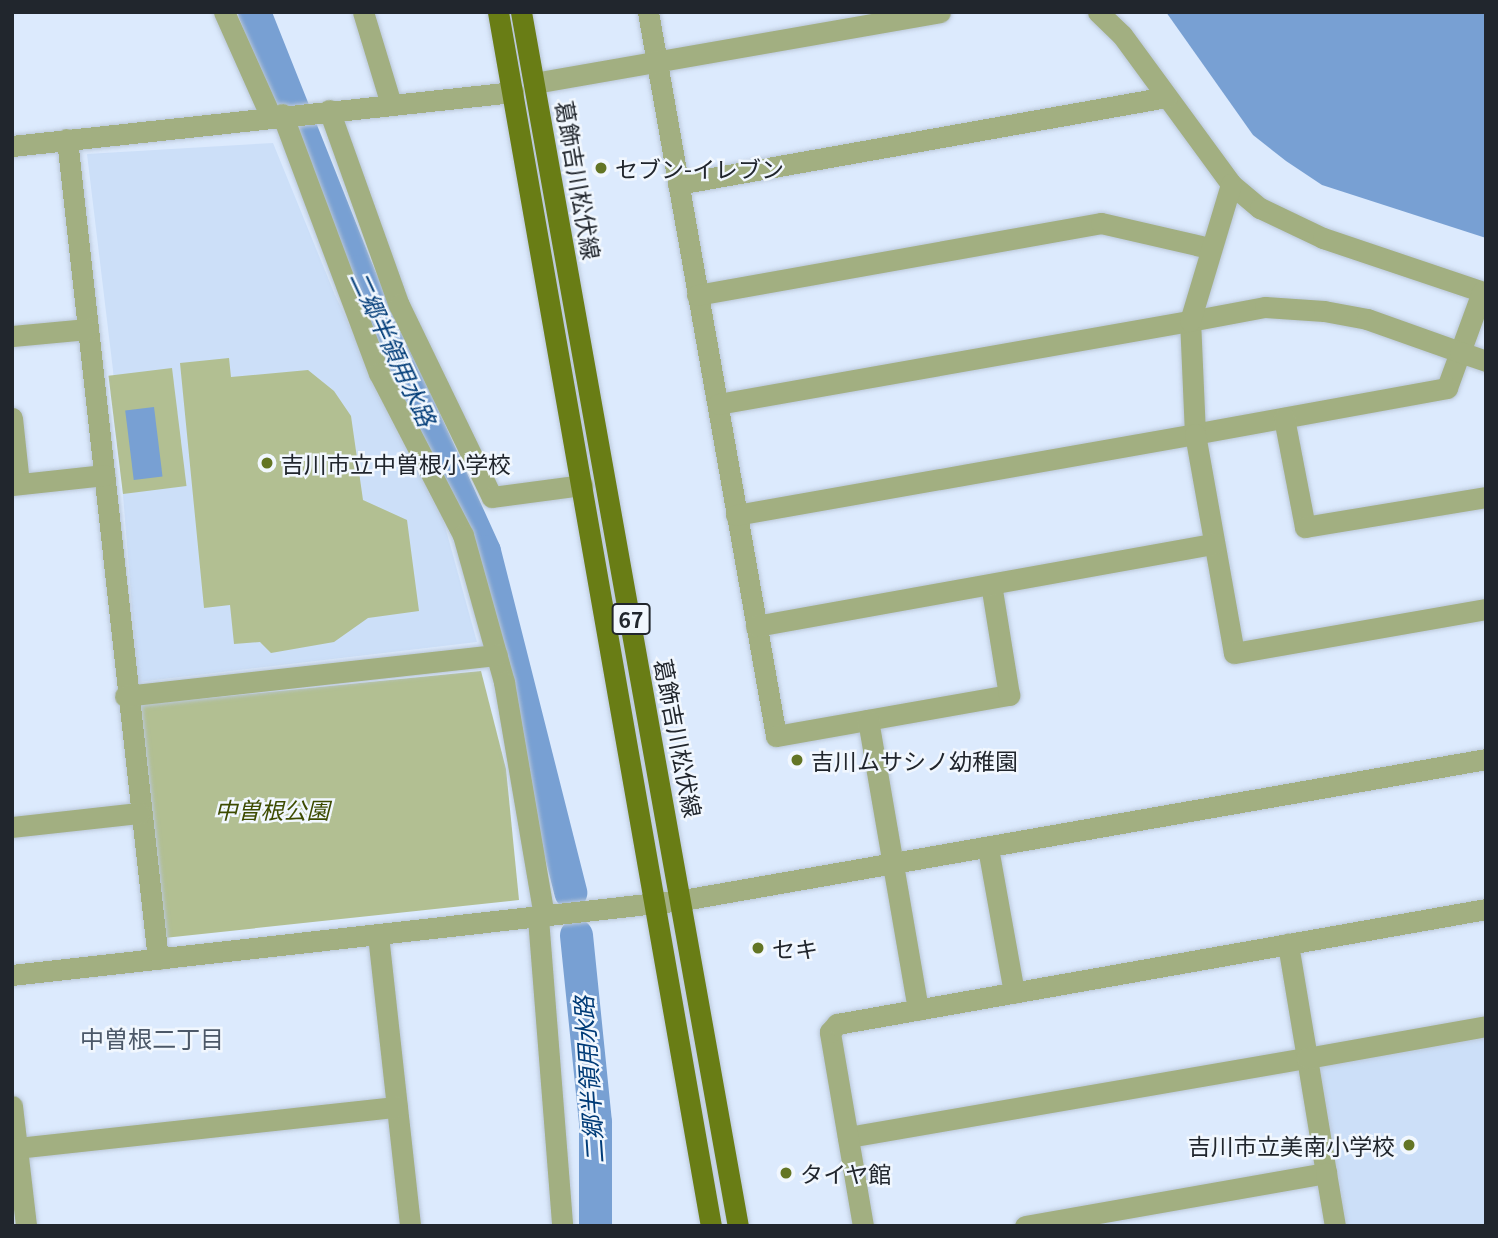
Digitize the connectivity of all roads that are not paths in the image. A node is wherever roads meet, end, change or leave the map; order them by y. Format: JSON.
{"nodes":[{"id":1,"x":224,"y":12,"type":"edge"},
{"id":2,"x":363,"y":12,"type":"edge"},
{"id":3,"x":498,"y":12,"type":"edge"},
{"id":4,"x":521,"y":12,"type":"edge"},
{"id":5,"x":648,"y":12,"type":"edge"},
{"id":6,"x":940,"y":12,"type":"edge"},
{"id":7,"x":1098,"y":12,"type":"edge"},
{"id":8,"x":657,"y":62,"type":"junction"},
{"id":9,"x":534,"y":83,"type":"junction"},
{"id":10,"x":513,"y":92,"type":"junction"},
{"id":11,"x":1166,"y":97,"type":"junction"},
{"id":12,"x":391,"y":104,"type":"junction"},
{"id":13,"x":322,"y":111,"type":"junction"},
{"id":14,"x":276,"y":115,"type":"junction"},
{"id":15,"x":67,"y":139,"type":"junction"},
{"id":16,"x":12,"y":146,"type":"edge"},
{"id":17,"x":678,"y":184,"type":"junction"},
{"id":18,"x":1231,"y":184,"type":"junction"},
{"id":19,"x":1209,"y":248,"type":"junction"},
{"id":20,"x":1484,"y":293,"type":"edge"},
{"id":21,"x":697,"y":295,"type":"junction"},
{"id":22,"x":1190,"y":321,"type":"junction"},
{"id":23,"x":88,"y":329,"type":"junction"},
{"id":24,"x":12,"y":336,"type":"edge"},
{"id":25,"x":1460,"y":352,"type":"junction"},
{"id":26,"x":1486,"y":361,"type":"edge"},
{"id":27,"x":718,"y":404,"type":"junction"},
{"id":28,"x":12,"y":418,"type":"edge"},
{"id":29,"x":1283,"y":418,"type":"junction"},
{"id":30,"x":1195,"y":434,"type":"junction"},
{"id":31,"x":104,"y":475,"type":"junction"},
{"id":32,"x":16,"y":485,"type":"edge"},
{"id":33,"x":582,"y":485,"type":"junction"},
{"id":34,"x":1486,"y":497,"type":"edge"},
{"id":35,"x":736,"y":515,"type":"junction"},
{"id":36,"x":1214,"y":544,"type":"junction"},
{"id":37,"x":991,"y":584,"type":"junction"},
{"id":38,"x":1486,"y":609,"type":"edge"},
{"id":39,"x":756,"y":626,"type":"junction"},
{"id":40,"x":497,"y":655,"type":"junction"},
{"id":41,"x":125,"y":696,"type":"junction"},
{"id":42,"x":868,"y":720,"type":"junction"},
{"id":43,"x":1486,"y":759,"type":"edge"},
{"id":44,"x":139,"y":813,"type":"junction"},
{"id":45,"x":12,"y":827,"type":"edge"},
{"id":46,"x":988,"y":848,"type":"junction"},
{"id":47,"x":892,"y":864,"type":"junction"},
{"id":48,"x":683,"y":900,"type":"junction"},
{"id":49,"x":652,"y":905,"type":"junction"},
{"id":50,"x":1486,"y":909,"type":"edge"},
{"id":51,"x":541,"y":917,"type":"junction"},
{"id":52,"x":378,"y":934,"type":"junction"},
{"id":53,"x":1288,"y":944,"type":"junction"},
{"id":54,"x":158,"y":958,"type":"junction"},
{"id":55,"x":12,"y":975,"type":"edge"},
{"id":56,"x":1014,"y":993,"type":"junction"},
{"id":57,"x":918,"y":1010,"type":"junction"},
{"id":58,"x":1486,"y":1026,"type":"edge"},
{"id":59,"x":1307,"y":1058,"type":"junction"},
{"id":60,"x":12,"y":1106,"type":"edge"},
{"id":61,"x":397,"y":1107,"type":"junction"},
{"id":62,"x":848,"y":1137,"type":"junction"},
{"id":63,"x":17,"y":1148,"type":"junction"},
{"id":64,"x":1326,"y":1173,"type":"junction"},
{"id":65,"x":26,"y":1226,"type":"edge"},
{"id":66,"x":410,"y":1226,"type":"edge"},
{"id":67,"x":562,"y":1226,"type":"edge"},
{"id":68,"x":711,"y":1226,"type":"edge"},
{"id":69,"x":738,"y":1226,"type":"edge"},
{"id":70,"x":863,"y":1226,"type":"edge"},
{"id":71,"x":1025,"y":1226,"type":"edge"},
{"id":72,"x":1335,"y":1226,"type":"edge"}],
"edges":[{"from":1,"to":14,"type":"street"},
{"from":2,"to":12,"type":"street"},
{"from":3,"to":10,"type":"main road","number":"67"},
{"from":4,"to":9,"type":"main road","name":"葛飾吉川松伏線","number":"67"},
{"from":5,"to":8,"type":"street"},
{"from":6,"to":8,"type":"street"},
{"from":7,"to":11,"type":"street"},
{"from":8,"to":9,"type":"street"},
{"from":8,"to":17,"type":"street"},
{"from":9,"to":48,"type":"main road","name":"葛飾吉川松伏線","number":"67"},
{"from":10,"to":12,"type":"street"},
{"from":10,"to":33,"type":"main road","number":"67"},
{"from":11,"to":17,"type":"street"},
{"from":11,"to":18,"type":"street"},
{"from":12,"to":13,"type":"street"},
{"from":13,"to":14,"type":"street"},
{"from":13,"to":33,"type":"street"},
{"from":14,"to":15,"type":"street"},
{"from":14,"to":40,"type":"street"},
{"from":15,"to":16,"type":"street"},
{"from":15,"to":23,"type":"street"},
{"from":17,"to":21,"type":"street"},
{"from":18,"to":19,"type":"street"},
{"from":18,"to":20,"type":"street"},
{"from":19,"to":21,"type":"street"},
{"from":19,"to":22,"type":"street"},
{"from":20,"to":25,"type":"street"},
{"from":21,"to":27,"type":"street"},
{"from":22,"to":25,"type":"street"},
{"from":22,"to":27,"type":"street"},
{"from":22,"to":30,"type":"street"},
{"from":23,"to":24,"type":"street"},
{"from":23,"to":31,"type":"street"},
{"from":25,"to":26,"type":"street"},
{"from":25,"to":29,"type":"street"},
{"from":27,"to":35,"type":"street"},
{"from":28,"to":32,"type":"street"},
{"from":29,"to":30,"type":"street"},
{"from":29,"to":34,"type":"street"},
{"from":30,"to":35,"type":"street"},
{"from":30,"to":36,"type":"street"},
{"from":31,"to":32,"type":"street"},
{"from":31,"to":41,"type":"street"},
{"from":33,"to":49,"type":"main road","number":"67"},
{"from":35,"to":39,"type":"street"},
{"from":36,"to":37,"type":"street"},
{"from":36,"to":38,"type":"street"},
{"from":37,"to":39,"type":"street"},
{"from":37,"to":42,"type":"street"},
{"from":39,"to":42,"type":"street"},
{"from":40,"to":41,"type":"street"},
{"from":40,"to":51,"type":"street"},
{"from":41,"to":44,"type":"street"},
{"from":42,"to":47,"type":"street"},
{"from":43,"to":46,"type":"street"},
{"from":44,"to":45,"type":"street"},
{"from":44,"to":54,"type":"street"},
{"from":46,"to":47,"type":"street"},
{"from":46,"to":56,"type":"street"},
{"from":47,"to":48,"type":"street"},
{"from":47,"to":57,"type":"street"},
{"from":48,"to":49,"type":"street"},
{"from":48,"to":69,"type":"main road","name":"葛飾吉川松伏線","number":"67"},
{"from":49,"to":51,"type":"street"},
{"from":49,"to":68,"type":"main road","number":"67"},
{"from":50,"to":53,"type":"street"},
{"from":51,"to":52,"type":"street"},
{"from":51,"to":67,"type":"street"},
{"from":52,"to":54,"type":"street"},
{"from":52,"to":61,"type":"street"},
{"from":53,"to":56,"type":"street"},
{"from":53,"to":59,"type":"street"},
{"from":54,"to":55,"type":"street"},
{"from":56,"to":57,"type":"street"},
{"from":57,"to":62,"type":"street"},
{"from":58,"to":59,"type":"street"},
{"from":59,"to":62,"type":"street"},
{"from":59,"to":64,"type":"street"},
{"from":60,"to":63,"type":"street"},
{"from":61,"to":63,"type":"street"},
{"from":61,"to":66,"type":"street"},
{"from":62,"to":70,"type":"street"},
{"from":63,"to":65,"type":"street"},
{"from":64,"to":71,"type":"street"},
{"from":64,"to":72,"type":"street"}]}
